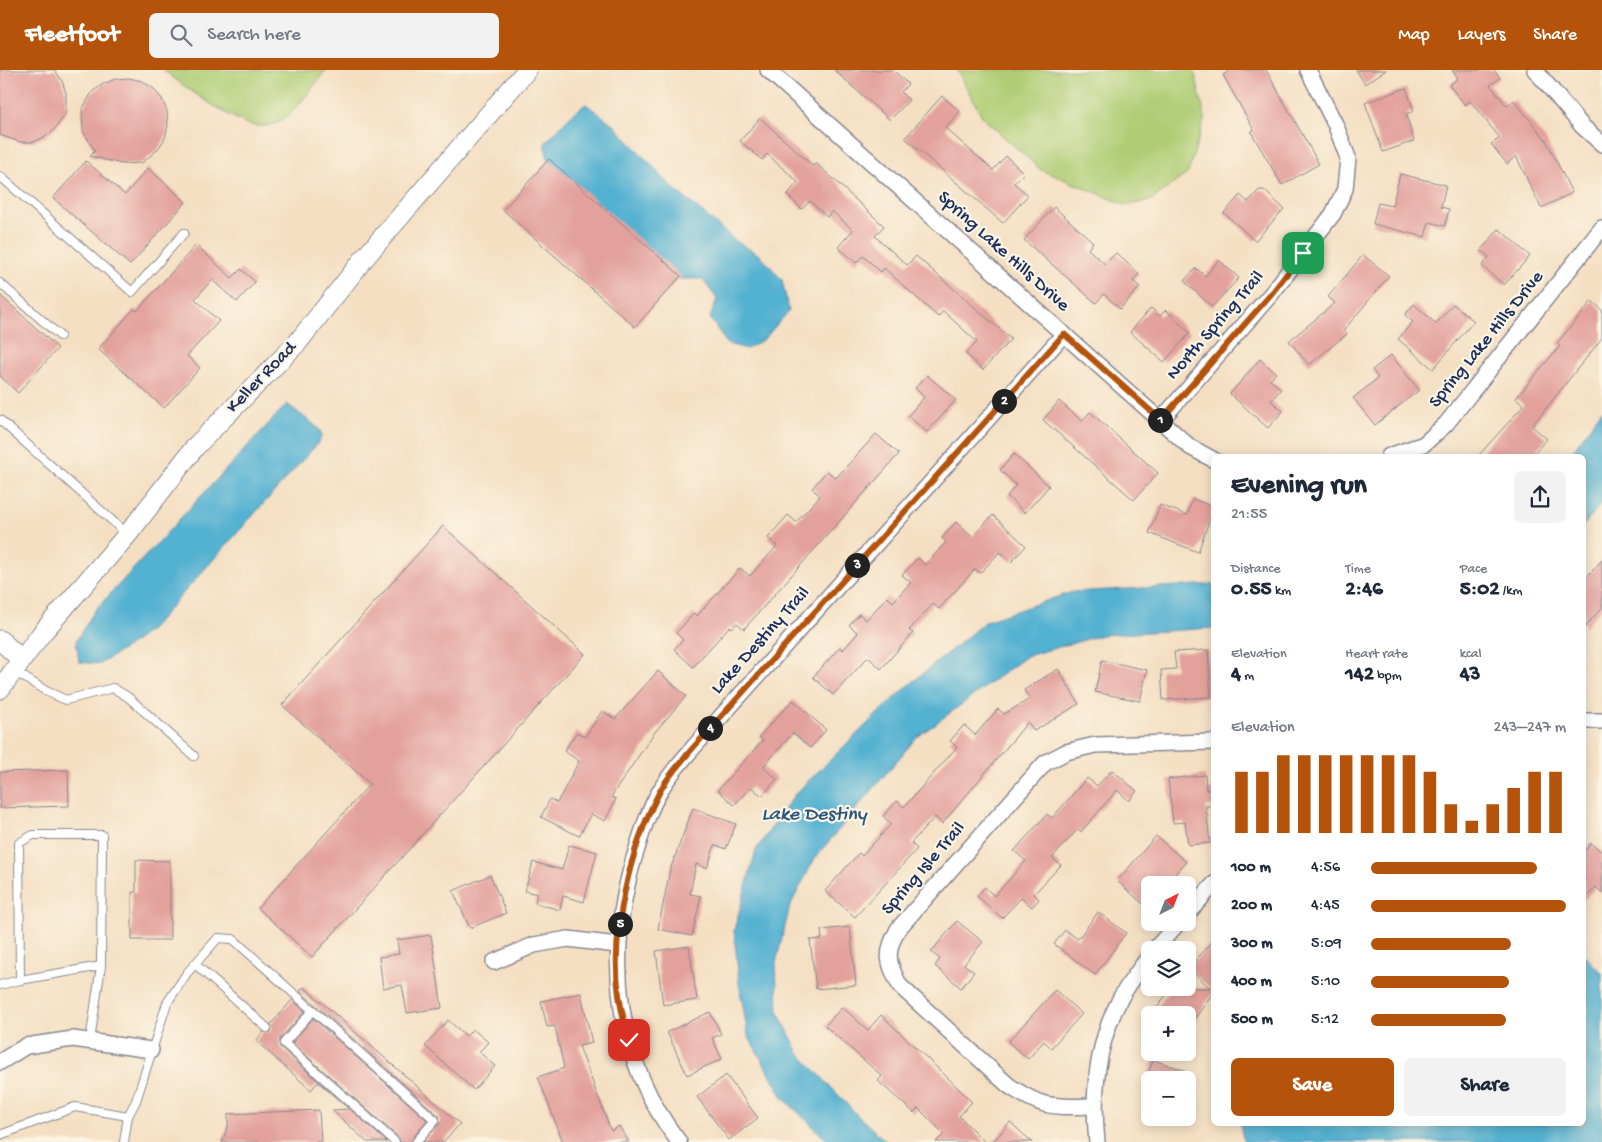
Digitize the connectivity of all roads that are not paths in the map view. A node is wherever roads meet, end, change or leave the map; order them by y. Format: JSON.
{"nodes":[{"id":1,"x":527,"y":70,"type":"edge"},
{"id":2,"x":768,"y":70,"type":"edge"},
{"id":3,"x":1308,"y":70,"type":"edge"},
{"id":4,"x":1535,"y":70,"type":"edge"},
{"id":5,"x":1602,"y":144,"type":"edge"},
{"id":6,"x":0,"y":176,"type":"edge"},
{"id":7,"x":1602,"y":228,"type":"edge"},
{"id":8,"x":184,"y":233,"type":"dead end"},
{"id":9,"x":0,"y":283,"type":"edge"},
{"id":10,"x":1064,"y":334,"type":"junction"},
{"id":11,"x":60,"y":336,"type":"dead end"},
{"id":12,"x":0,"y":420,"type":"edge"},
{"id":13,"x":1161,"y":420,"type":"junction"},
{"id":14,"x":1395,"y":454,"type":"edge"},
{"id":15,"x":1211,"y":458,"type":"edge"},
{"id":16,"x":128,"y":534,"type":"junction"},
{"id":17,"x":0,"y":640,"type":"edge"},
{"id":18,"x":9,"y":675,"type":"edge"},
{"id":19,"x":1586,"y":721,"type":"edge"},
{"id":20,"x":1602,"y":721,"type":"edge"},
{"id":21,"x":1211,"y":742,"type":"edge"},
{"id":22,"x":194,"y":756,"type":"dead end"},
{"id":23,"x":1211,"y":887,"type":"edge"},
{"id":24,"x":1196,"y":904,"type":"edge"},
{"id":25,"x":1171,"y":931,"type":"edge"},
{"id":26,"x":1162,"y":941,"type":"edge"},
{"id":27,"x":617,"y":945,"type":"junction"},
{"id":28,"x":494,"y":962,"type":"dead end"},
{"id":29,"x":195,"y":964,"type":"junction"},
{"id":30,"x":101,"y":966,"type":"junction"},
{"id":31,"x":1141,"y":968,"type":"edge"},
{"id":32,"x":20,"y":980,"type":"junction"},
{"id":33,"x":0,"y":985,"type":"edge"},
{"id":34,"x":312,"y":1010,"type":"junction"},
{"id":35,"x":267,"y":1028,"type":"dead end"},
{"id":36,"x":90,"y":1041,"type":"junction"},
{"id":37,"x":151,"y":1050,"type":"junction"},
{"id":38,"x":0,"y":1062,"type":"edge"},
{"id":39,"x":1093,"y":1106,"type":"junction"},
{"id":40,"x":128,"y":1116,"type":"junction"},
{"id":41,"x":0,"y":1134,"type":"edge"},
{"id":42,"x":124,"y":1142,"type":"edge"},
{"id":43,"x":395,"y":1142,"type":"edge"},
{"id":44,"x":416,"y":1142,"type":"edge"},
{"id":45,"x":679,"y":1142,"type":"edge"},
{"id":46,"x":1097,"y":1142,"type":"edge"}],
"edges":[{"from":1,"to":16,"type":"street","name":"Keller Road"},
{"from":2,"to":10,"type":"street","name":"Spring Lake Hills Drive"},
{"from":3,"to":13,"type":"street","name":"North Spring Trail"},
{"from":4,"to":5,"type":"street"},
{"from":6,"to":8,"type":"lane"},
{"from":7,"to":14,"type":"street","name":"Spring Lake Hills Drive"},
{"from":9,"to":11,"type":"lane"},
{"from":10,"to":13,"type":"street","name":"Spring Lake Hills Drive"},
{"from":10,"to":27,"type":"street","name":"Lake Destiny Trail"},
{"from":12,"to":16,"type":"lane"},
{"from":13,"to":15,"type":"street","name":"Spring Lake Hills Drive"},
{"from":16,"to":18,"type":"street","name":"Keller Road"},
{"from":17,"to":18,"type":"street"},
{"from":18,"to":22,"type":"lane"},
{"from":19,"to":20,"type":"street"},
{"from":21,"to":39,"type":"street","name":"Spring Isle Trail"},
{"from":23,"to":24,"type":"street"},
{"from":25,"to":26,"type":"street"},
{"from":27,"to":28,"type":"street"},
{"from":27,"to":45,"type":"street","name":"Lake Destiny Trail"},
{"from":29,"to":34,"type":"lane"},
{"from":29,"to":35,"type":"lane"},
{"from":29,"to":37,"type":"lane"},
{"from":30,"to":32,"type":"lane"},
{"from":30,"to":32,"type":"lane"},
{"from":30,"to":36,"type":"lane"},
{"from":31,"to":39,"type":"street"},
{"from":32,"to":33,"type":"lane"},
{"from":34,"to":43,"type":"lane"},
{"from":34,"to":44,"type":"lane"},
{"from":36,"to":37,"type":"street"},
{"from":36,"to":38,"type":"street"},
{"from":37,"to":40,"type":"lane"},
{"from":39,"to":46,"type":"street"},
{"from":40,"to":41,"type":"lane"},
{"from":40,"to":42,"type":"lane"}]}
